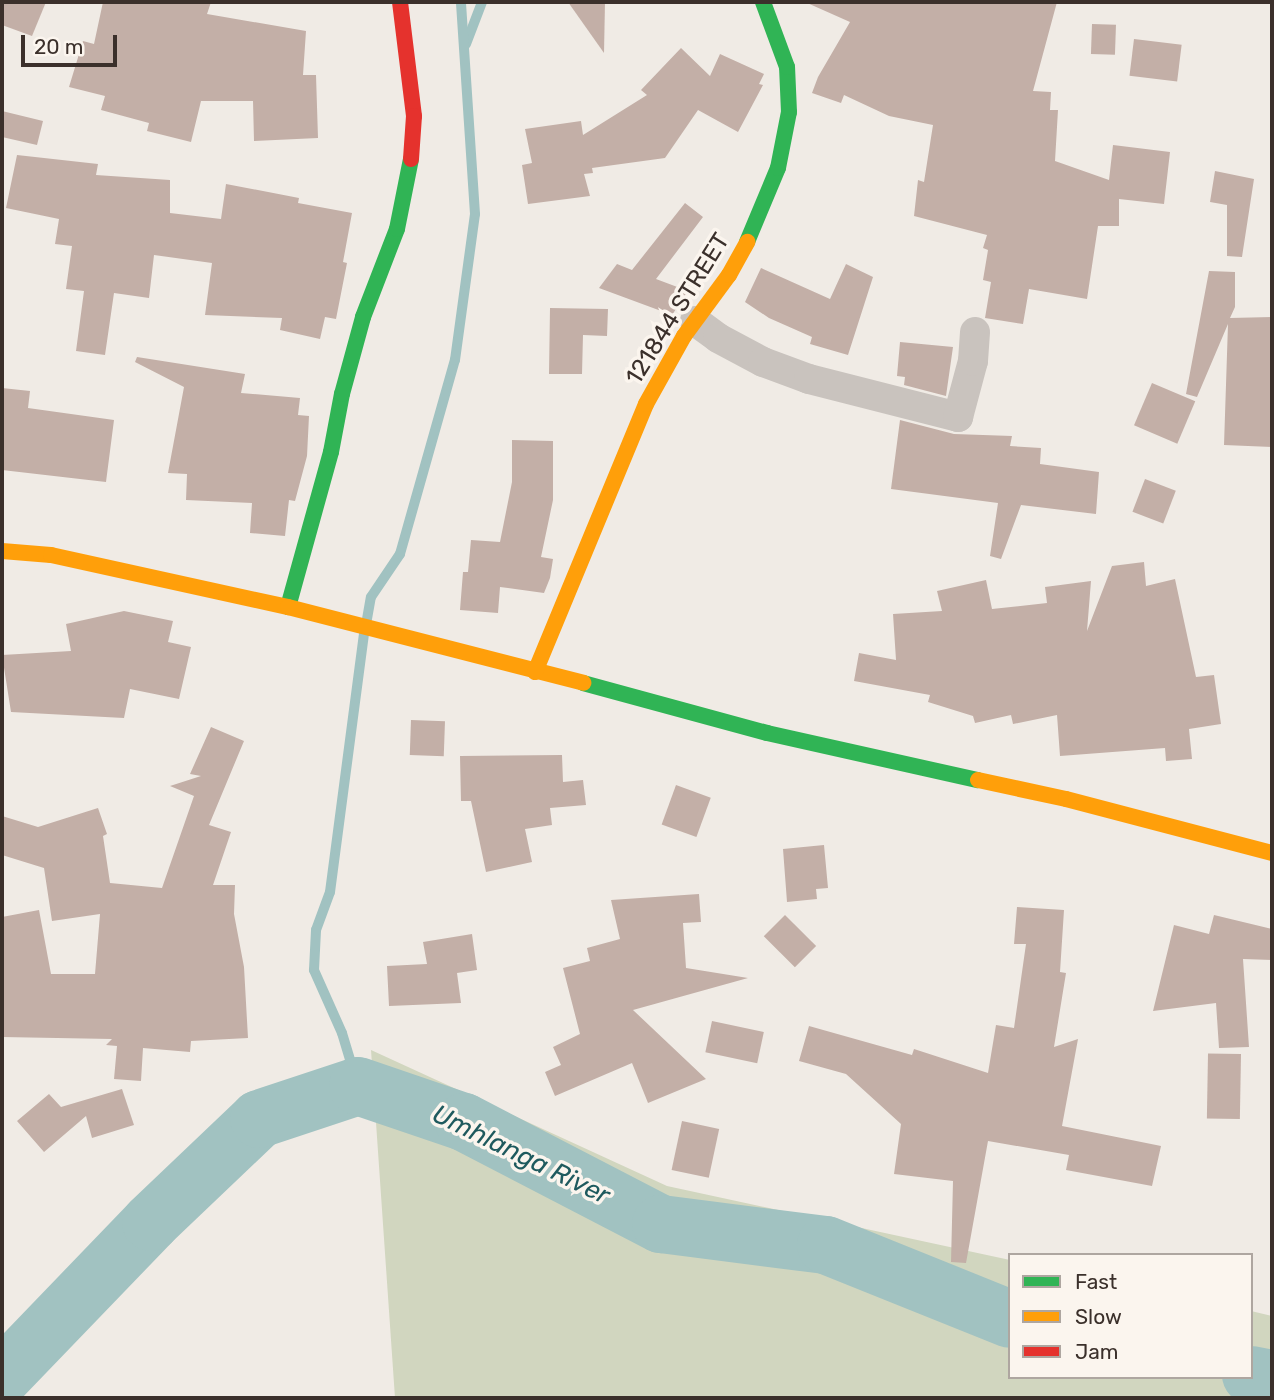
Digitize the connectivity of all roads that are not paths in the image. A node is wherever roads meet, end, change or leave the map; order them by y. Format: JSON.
{"nodes":[{"id":1,"x":400,"y":2,"type":"edge"},
{"id":2,"x":763,"y":2,"type":"edge"},
{"id":3,"x":695,"y":321,"type":"junction"},
{"id":4,"x":975,"y":332,"type":"dead end"},
{"id":5,"x":2,"y":551,"type":"edge"},
{"id":6,"x":288,"y":607,"type":"junction"},
{"id":7,"x":535,"y":672,"type":"junction"},
{"id":8,"x":1272,"y":853,"type":"edge"}],
"edges":[{"from":1,"to":6,"type":"street"},
{"from":2,"to":3,"type":"street","name":"121844 STREET"},
{"from":3,"to":4,"type":"street"},
{"from":3,"to":7,"type":"street","name":"121844 STREET"},
{"from":5,"to":6,"type":"street"},
{"from":6,"to":7,"type":"street"},
{"from":7,"to":8,"type":"street"}]}
